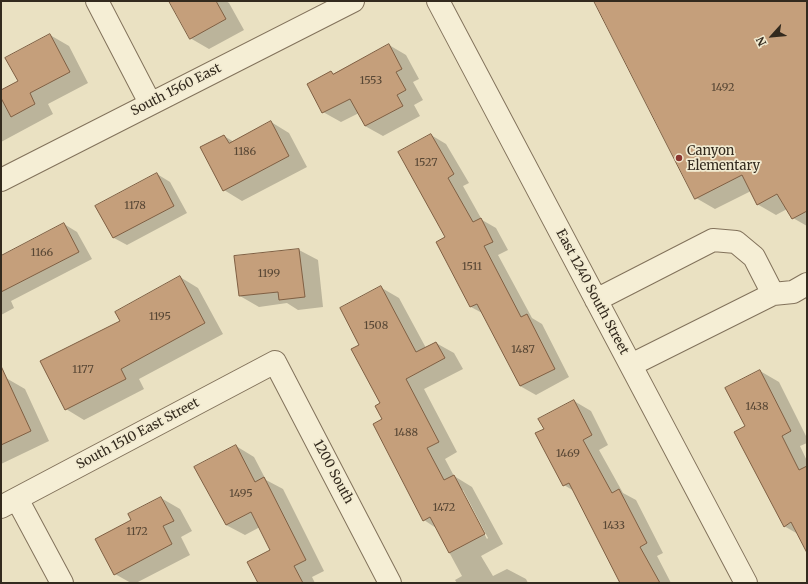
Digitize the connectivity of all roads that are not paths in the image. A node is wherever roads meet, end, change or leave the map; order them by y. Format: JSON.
{"nodes":[{"id":1,"x":97,"y":1,"type":"edge"},
{"id":2,"x":353,"y":1,"type":"edge"},
{"id":3,"x":440,"y":2,"type":"edge"},
{"id":4,"x":150,"y":103,"type":"junction"},
{"id":5,"x":1,"y":180,"type":"edge"},
{"id":6,"x":807,"y":284,"type":"edge"},
{"id":7,"x":773,"y":294,"type":"junction"},
{"id":8,"x":596,"y":300,"type":"junction"},
{"id":9,"x":275,"y":362,"type":"joint"},
{"id":10,"x":631,"y":365,"type":"junction"},
{"id":11,"x":9,"y":503,"type":"edge"},
{"id":12,"x":62,"y":583,"type":"edge"},
{"id":13,"x":390,"y":583,"type":"edge"},
{"id":14,"x":746,"y":583,"type":"edge"}],
"edges":[{"from":1,"to":4,"type":"street"},
{"from":2,"to":4,"type":"street","name":"South 1560 East"},
{"from":3,"to":8,"type":"street","name":"East 1240 South Street"},
{"from":4,"to":5,"type":"street","name":"South 1560 East"},
{"from":6,"to":7,"type":"street"},
{"from":7,"to":8,"type":"street"},
{"from":7,"to":10,"type":"street"},
{"from":8,"to":10,"type":"street","name":"East 1240 South Street"},
{"from":9,"to":11,"type":"street","name":"South 1510 East Street"},
{"from":9,"to":13,"type":"street","name":"1200 South"},
{"from":10,"to":14,"type":"street","name":"East 1240 South Street"},
{"from":11,"to":12,"type":"street"}]}
